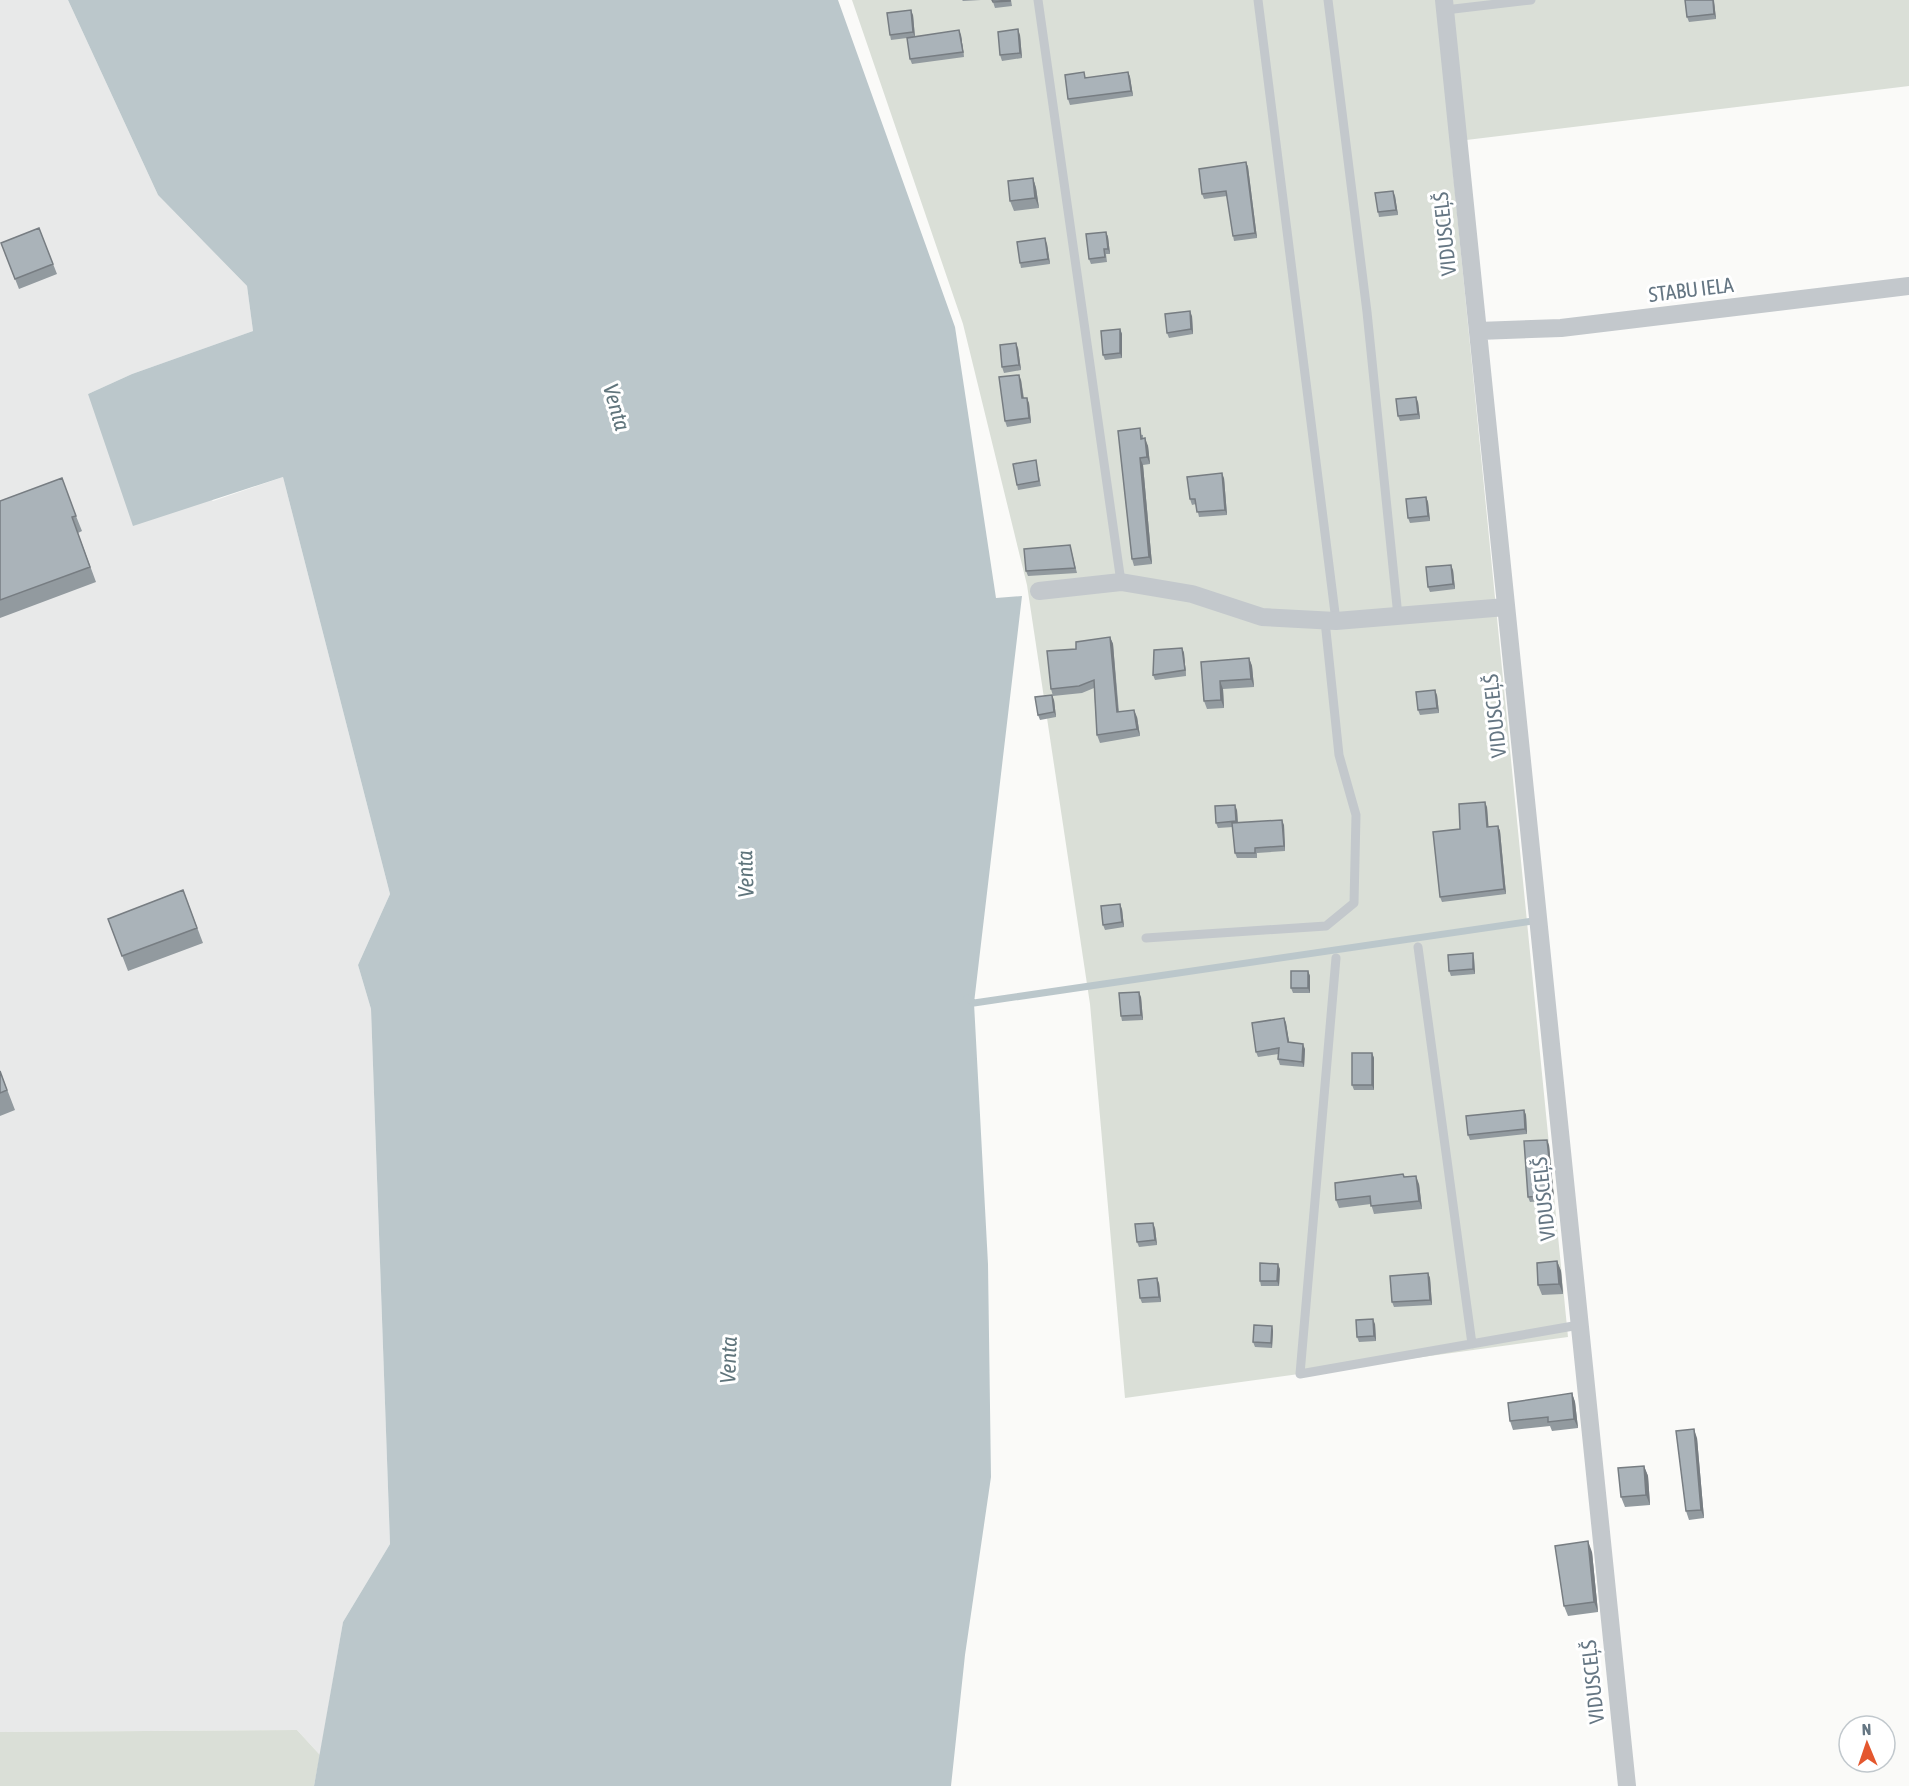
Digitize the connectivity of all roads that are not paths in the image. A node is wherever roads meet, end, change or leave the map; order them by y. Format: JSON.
{"nodes":[{"id":1,"x":1038,"y":0,"type":"edge"},
{"id":2,"x":1258,"y":0,"type":"edge"},
{"id":3,"x":1328,"y":0,"type":"edge"},
{"id":4,"x":1532,"y":0,"type":"edge"},
{"id":5,"x":1444,"y":5,"type":"edge"},
{"id":6,"x":1909,"y":286,"type":"edge"},
{"id":7,"x":1478,"y":331,"type":"junction"},
{"id":8,"x":1120,"y":582,"type":"junction"},
{"id":9,"x":1039,"y":591,"type":"dead end"},
{"id":10,"x":1506,"y":608,"type":"junction"},
{"id":11,"x":1398,"y":616,"type":"junction"},
{"id":12,"x":1330,"y":621,"type":"junction"},
{"id":13,"x":1146,"y":938,"type":"dead end"},
{"id":14,"x":1418,"y":947,"type":"dead end"},
{"id":15,"x":1336,"y":958,"type":"dead end"},
{"id":16,"x":1579,"y":1325,"type":"junction"},
{"id":17,"x":1472,"y":1344,"type":"junction"},
{"id":18,"x":1627,"y":1786,"type":"edge"}],
"edges":[{"from":1,"to":8,"type":"lane"},
{"from":2,"to":12,"type":"lane"},
{"from":3,"to":11,"type":"lane"},
{"from":4,"to":5,"type":"lane"},
{"from":5,"to":7,"type":"street","name":"VIDUSCEĻŠ"},
{"from":6,"to":7,"type":"street","name":"STABU IELA"},
{"from":7,"to":10,"type":"street","name":"VIDUSCEĻŠ"},
{"from":8,"to":9,"type":"street"},
{"from":8,"to":12,"type":"street"},
{"from":10,"to":11,"type":"street"},
{"from":10,"to":16,"type":"street","name":"VIDUSCEĻŠ"},
{"from":11,"to":12,"type":"street"},
{"from":12,"to":13,"type":"lane"},
{"from":14,"to":17,"type":"lane"},
{"from":15,"to":17,"type":"lane"},
{"from":16,"to":17,"type":"lane"},
{"from":16,"to":18,"type":"street","name":"VIDUSCEĻŠ"}]}
